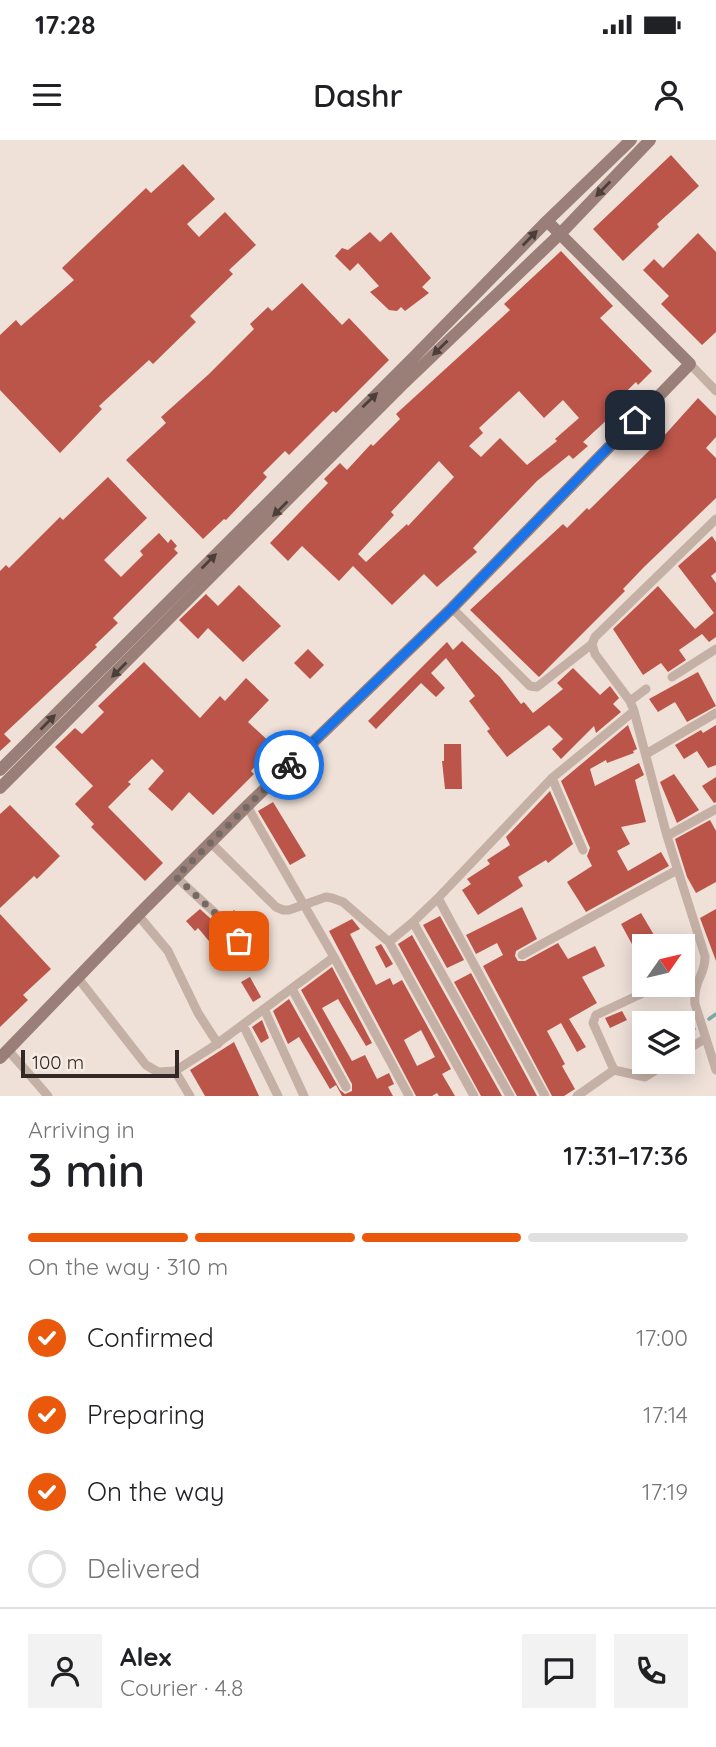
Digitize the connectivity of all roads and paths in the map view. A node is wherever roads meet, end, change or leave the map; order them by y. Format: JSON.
{"nodes":[{"id":1,"x":631,"y":140,"type":"edge"},
{"id":2,"x":650,"y":140,"type":"edge"},
{"id":3,"x":547,"y":221,"type":"junction"},
{"id":4,"x":559,"y":234,"type":"junction"},
{"id":5,"x":690,"y":364,"type":"junction"},
{"id":6,"x":716,"y":391,"type":"edge"},
{"id":7,"x":716,"y":519,"type":"edge"},
{"id":8,"x":452,"y":608,"type":"junction"},
{"id":9,"x":138,"y":641,"type":"junction"},
{"id":10,"x":592,"y":644,"type":"junction"},
{"id":11,"x":716,"y":649,"type":"edge"},
{"id":12,"x":672,"y":677,"type":"dead end"},
{"id":13,"x":646,"y":690,"type":"dead end"},
{"id":14,"x":631,"y":701,"type":"junction"},
{"id":15,"x":634,"y":711,"type":"junction"},
{"id":16,"x":716,"y":713,"type":"edge"},
{"id":17,"x":646,"y":754,"type":"junction"},
{"id":18,"x":0,"y":770,"type":"edge"},
{"id":19,"x":552,"y":778,"type":"junction"},
{"id":20,"x":0,"y":788,"type":"edge"},
{"id":21,"x":247,"y":806,"type":"junction"},
{"id":22,"x":716,"y":809,"type":"edge"},
{"id":23,"x":667,"y":836,"type":"junction"},
{"id":24,"x":211,"y":842,"type":"junction"},
{"id":25,"x":583,"y":850,"type":"dead end"},
{"id":26,"x":677,"y":870,"type":"junction"},
{"id":27,"x":176,"y":877,"type":"junction"},
{"id":28,"x":438,"y":898,"type":"junction"},
{"id":29,"x":304,"y":903,"type":"junction"},
{"id":30,"x":138,"y":915,"type":"junction"},
{"id":31,"x":413,"y":922,"type":"junction"},
{"id":32,"x":389,"y":942,"type":"junction"},
{"id":33,"x":522,"y":955,"type":"dead end"},
{"id":34,"x":334,"y":957,"type":"junction"},
{"id":35,"x":252,"y":959,"type":"dead end"},
{"id":36,"x":78,"y":978,"type":"junction"},
{"id":37,"x":696,"y":982,"type":"joint"},
{"id":38,"x":292,"y":989,"type":"junction"},
{"id":39,"x":632,"y":998,"type":"edge"},
{"id":40,"x":264,"y":1009,"type":"junction"},
{"id":41,"x":243,"y":1025,"type":"junction"},
{"id":42,"x":706,"y":1038,"type":"junction"},
{"id":43,"x":218,"y":1044,"type":"junction"},
{"id":44,"x":695,"y":1045,"type":"edge"},
{"id":45,"x":4,"y":1054,"type":"edge"},
{"id":46,"x":614,"y":1070,"type":"junction"},
{"id":47,"x":716,"y":1070,"type":"edge"},
{"id":48,"x":176,"y":1071,"type":"junction"},
{"id":49,"x":650,"y":1074,"type":"edge"},
{"id":50,"x":346,"y":1087,"type":"dead end"},
{"id":51,"x":48,"y":1096,"type":"edge"},
{"id":52,"x":190,"y":1096,"type":"edge"},
{"id":53,"x":278,"y":1096,"type":"edge"},
{"id":54,"x":304,"y":1096,"type":"edge"},
{"id":55,"x":409,"y":1096,"type":"edge"},
{"id":56,"x":474,"y":1096,"type":"edge"},
{"id":57,"x":510,"y":1096,"type":"edge"},
{"id":58,"x":545,"y":1096,"type":"edge"},
{"id":59,"x":577,"y":1096,"type":"edge"}],
"edges":[{"from":1,"to":3,"type":"street"},
{"from":2,"to":4,"type":"street","one_way":true},
{"from":3,"to":4,"type":"street"},
{"from":9,"to":3,"type":"street","one_way":true},
{"from":4,"to":5,"type":"street"},
{"from":4,"to":9,"type":"street","one_way":true},
{"from":5,"to":6,"type":"street"},
{"from":5,"to":8,"type":"street"},
{"from":7,"to":10,"type":"street"},
{"from":8,"to":10,"type":"street"},
{"from":8,"to":21,"type":"street"},
{"from":18,"to":9,"type":"street","one_way":true},
{"from":9,"to":20,"type":"street","one_way":true},
{"from":10,"to":14,"type":"street"},
{"from":11,"to":12,"type":"street"},
{"from":13,"to":14,"type":"street"},
{"from":14,"to":15,"type":"street"},
{"from":15,"to":17,"type":"street"},
{"from":15,"to":19,"type":"street"},
{"from":16,"to":17,"type":"street"},
{"from":17,"to":23,"type":"street"},
{"from":19,"to":25,"type":"street"},
{"from":19,"to":28,"type":"street"},
{"from":21,"to":24,"type":"street"},
{"from":21,"to":29,"type":"street"},
{"from":22,"to":23,"type":"street"},
{"from":23,"to":26,"type":"street"},
{"from":24,"to":27,"type":"street"},
{"from":24,"to":29,"type":"street"},
{"from":26,"to":33,"type":"street"},
{"from":26,"to":37,"type":"street"},
{"from":27,"to":30,"type":"street"},
{"from":27,"to":35,"type":"street"},
{"from":28,"to":31,"type":"street"},
{"from":28,"to":58,"type":"street"},
{"from":29,"to":32,"type":"street"},
{"from":29,"to":34,"type":"street"},
{"from":30,"to":36,"type":"street"},
{"from":30,"to":43,"type":"street"},
{"from":31,"to":32,"type":"street"},
{"from":31,"to":57,"type":"street"},
{"from":32,"to":56,"type":"street"},
{"from":34,"to":38,"type":"street"},
{"from":34,"to":55,"type":"street"},
{"from":36,"to":45,"type":"street"},
{"from":36,"to":48,"type":"street"},
{"from":37,"to":42,"type":"street"},
{"from":38,"to":40,"type":"street"},
{"from":38,"to":50,"type":"street"},
{"from":39,"to":46,"type":"street"},
{"from":40,"to":41,"type":"street"},
{"from":40,"to":54,"type":"street"},
{"from":41,"to":43,"type":"street"},
{"from":41,"to":53,"type":"street"},
{"from":42,"to":44,"type":"street"},
{"from":42,"to":47,"type":"street"},
{"from":43,"to":48,"type":"street"},
{"from":45,"to":51,"type":"street"},
{"from":46,"to":49,"type":"street"},
{"from":46,"to":59,"type":"street"},
{"from":48,"to":52,"type":"street"}]}
